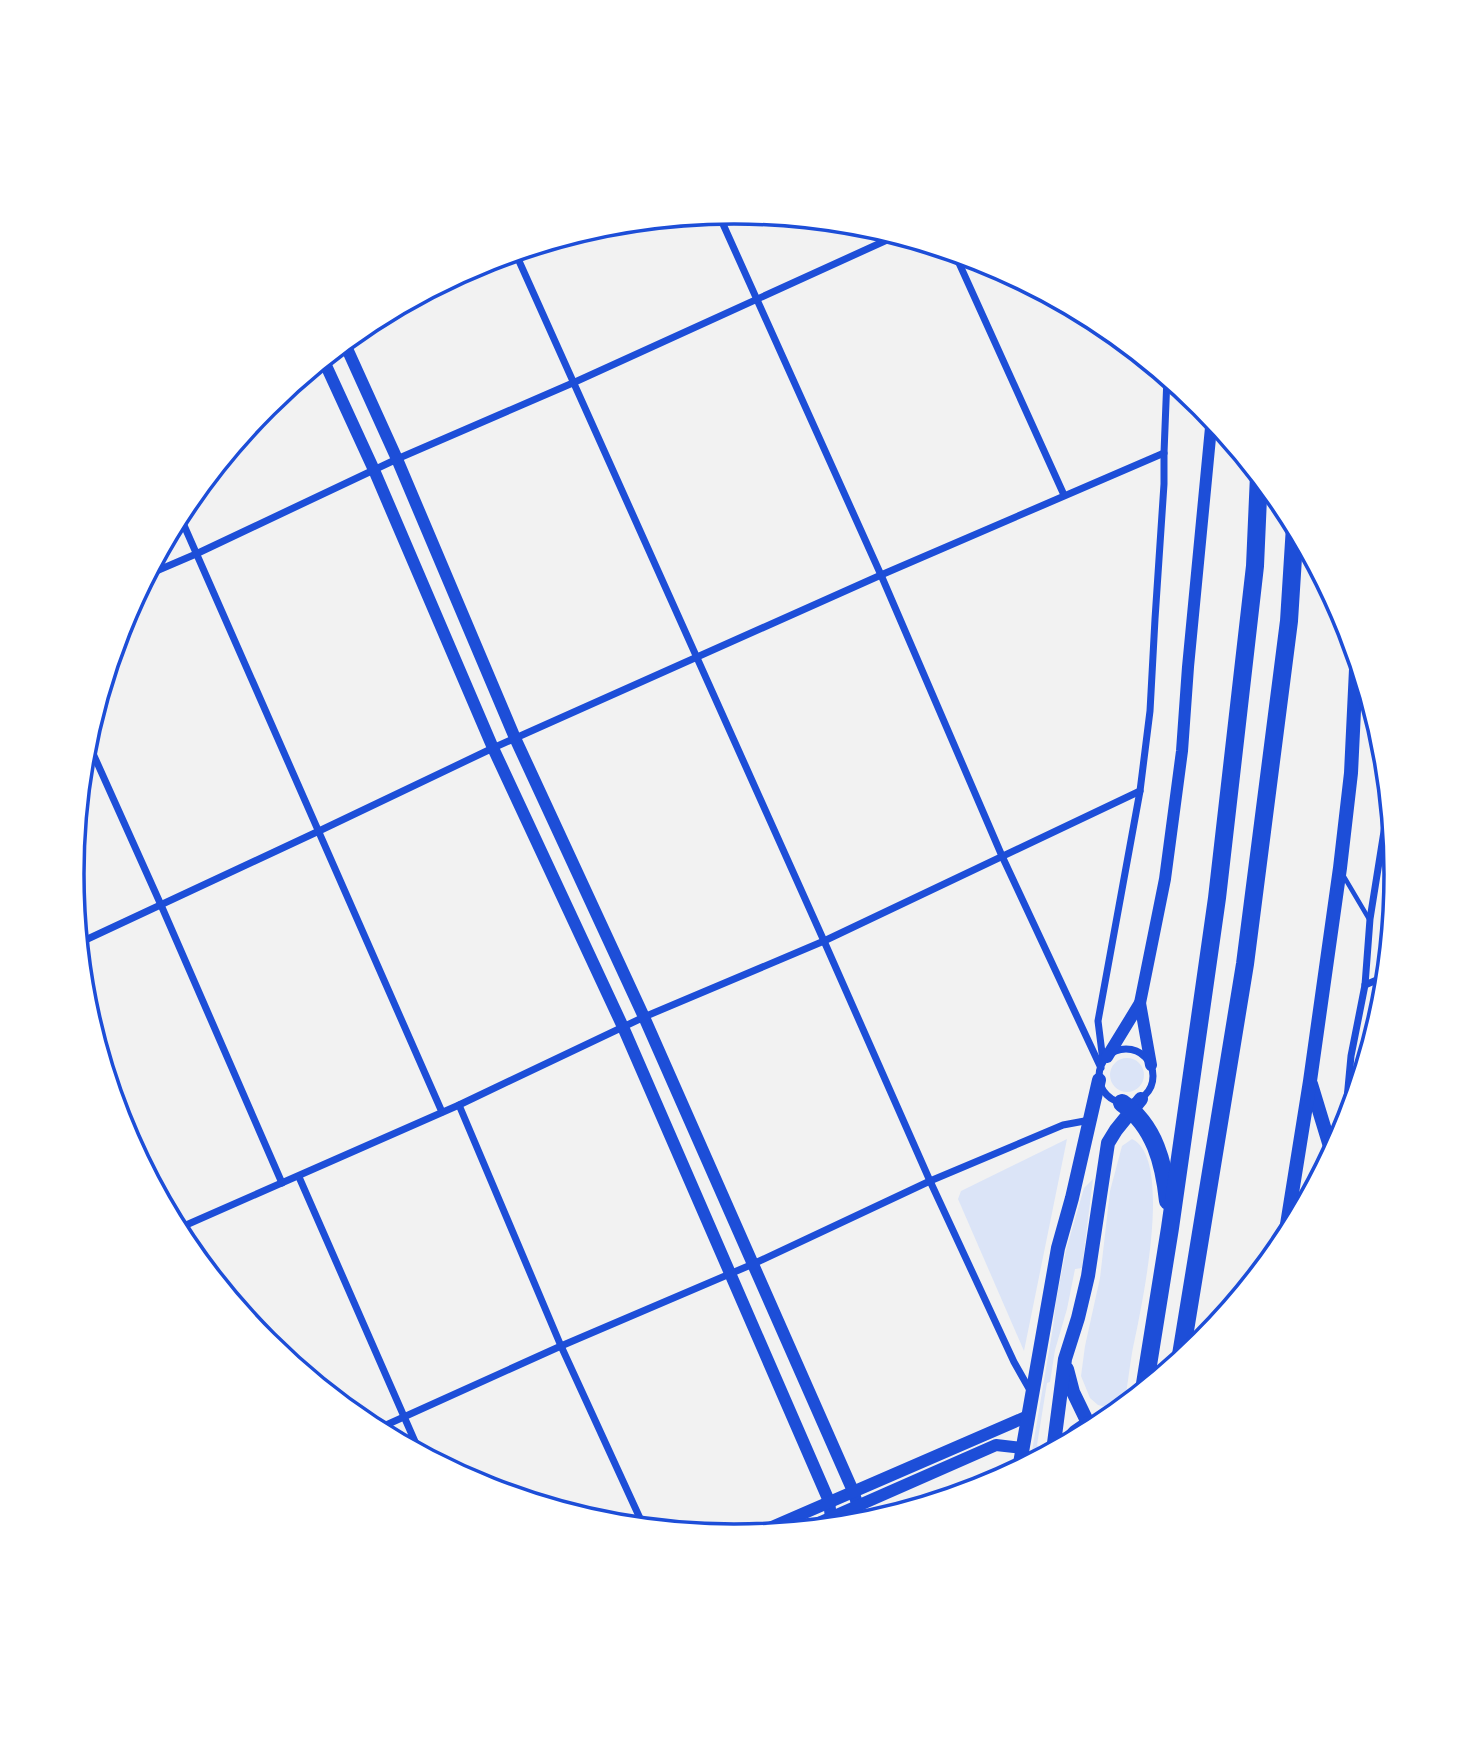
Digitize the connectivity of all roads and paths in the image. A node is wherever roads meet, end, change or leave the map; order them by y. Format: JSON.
{"nodes":[{"id":1,"x":723,"y":224,"type":"edge"},
{"id":2,"x":884,"y":242,"type":"edge"},
{"id":3,"x":519,"y":260,"type":"edge"},
{"id":4,"x":960,"y":264,"type":"edge"},
{"id":5,"x":758,"y":300,"type":"junction"},
{"id":6,"x":348,"y":351,"type":"edge"},
{"id":7,"x":327,"y":367,"type":"edge"},
{"id":8,"x":575,"y":382,"type":"junction"},
{"id":9,"x":1167,"y":388,"type":"edge"},
{"id":10,"x":1211,"y":432,"type":"edge"},
{"id":11,"x":1164,"y":453,"type":"junction"},
{"id":12,"x":397,"y":460,"type":"junction"},
{"id":13,"x":374,"y":470,"type":"junction"},
{"id":14,"x":1258,"y":490,"type":"edge"},
{"id":15,"x":1064,"y":495,"type":"junction"},
{"id":16,"x":185,"y":527,"type":"edge"},
{"id":17,"x":1294,"y":544,"type":"edge"},
{"id":18,"x":196,"y":554,"type":"junction"},
{"id":19,"x":161,"y":569,"type":"edge"},
{"id":20,"x":881,"y":575,"type":"junction"},
{"id":21,"x":697,"y":657,"type":"junction"},
{"id":22,"x":1357,"y":688,"type":"edge"},
{"id":23,"x":515,"y":738,"type":"junction"},
{"id":24,"x":493,"y":748,"type":"junction"},
{"id":25,"x":95,"y":757,"type":"edge"},
{"id":26,"x":1140,"y":791,"type":"junction"},
{"id":27,"x":319,"y":831,"type":"junction"},
{"id":28,"x":1383,"y":837,"type":"edge"},
{"id":29,"x":1002,"y":856,"type":"junction"},
{"id":30,"x":1340,"y":868,"type":"junction"},
{"id":31,"x":161,"y":905,"type":"junction"},
{"id":32,"x":1370,"y":919,"type":"junction"},
{"id":33,"x":88,"y":939,"type":"edge"},
{"id":34,"x":824,"y":941,"type":"junction"},
{"id":35,"x":1375,"y":980,"type":"edge"},
{"id":36,"x":1365,"y":985,"type":"junction"},
{"id":37,"x":1140,"y":1003,"type":"junction"},
{"id":38,"x":644,"y":1017,"type":"junction"},
{"id":39,"x":623,"y":1027,"type":"junction"},
{"id":40,"x":1151,"y":1065,"type":"junction"},
{"id":41,"x":1103,"y":1067,"type":"junction"},
{"id":42,"x":1310,"y":1081,"type":"junction"},
{"id":43,"x":1349,"y":1087,"type":"edge"},
{"id":44,"x":1132,"y":1104,"type":"junction"},
{"id":45,"x":459,"y":1105,"type":"junction"},
{"id":46,"x":442,"y":1112,"type":"junction"},
{"id":47,"x":1090,"y":1120,"type":"junction"},
{"id":48,"x":1116,"y":1130,"type":"junction"},
{"id":49,"x":1152,"y":1136,"type":"junction"},
{"id":50,"x":1328,"y":1139,"type":"edge"},
{"id":51,"x":299,"y":1177,"type":"junction"},
{"id":52,"x":930,"y":1181,"type":"junction"},
{"id":53,"x":282,"y":1184,"type":"junction"},
{"id":54,"x":1289,"y":1211,"type":"edge"},
{"id":55,"x":187,"y":1225,"type":"edge"},
{"id":56,"x":1170,"y":1227,"type":"junction"},
{"id":57,"x":753,"y":1264,"type":"junction"},
{"id":58,"x":731,"y":1273,"type":"junction"},
{"id":59,"x":1183,"y":1345,"type":"edge"},
{"id":60,"x":561,"y":1346,"type":"junction"},
{"id":61,"x":1065,"y":1359,"type":"junction"},
{"id":62,"x":1146,"y":1377,"type":"edge"},
{"id":63,"x":1032,"y":1393,"type":"junction"},
{"id":64,"x":1028,"y":1416,"type":"junction"},
{"id":65,"x":404,"y":1417,"type":"junction"},
{"id":66,"x":1090,"y":1417,"type":"edge"},
{"id":67,"x":389,"y":1424,"type":"edge"},
{"id":68,"x":1055,"y":1439,"type":"edge"},
{"id":69,"x":414,"y":1440,"type":"edge"},
{"id":70,"x":1022,"y":1448,"type":"junction"},
{"id":71,"x":1020,"y":1457,"type":"edge"},
{"id":72,"x":853,"y":1491,"type":"junction"},
{"id":73,"x":829,"y":1501,"type":"junction"},
{"id":74,"x":858,"y":1506,"type":"junction"},
{"id":75,"x":844,"y":1514,"type":"edge"},
{"id":76,"x":831,"y":1516,"type":"edge"},
{"id":77,"x":639,"y":1517,"type":"edge"},
{"id":78,"x":782,"y":1522,"type":"edge"}],
"edges":[{"from":1,"to":5,"type":"street"},
{"from":2,"to":5,"type":"street"},
{"from":3,"to":8,"type":"street"},
{"from":4,"to":15,"type":"street"},
{"from":5,"to":8,"type":"street"},
{"from":5,"to":20,"type":"street"},
{"from":6,"to":12,"type":"street"},
{"from":7,"to":13,"type":"street"},
{"from":8,"to":12,"type":"street"},
{"from":8,"to":21,"type":"street"},
{"from":9,"to":11,"type":"street"},
{"from":10,"to":37,"type":"street"},
{"from":11,"to":15,"type":"street"},
{"from":11,"to":26,"type":"street"},
{"from":12,"to":13,"type":"street"},
{"from":12,"to":23,"type":"street"},
{"from":13,"to":18,"type":"street"},
{"from":13,"to":24,"type":"street"},
{"from":14,"to":56,"type":"highway"},
{"from":15,"to":20,"type":"street"},
{"from":16,"to":18,"type":"street"},
{"from":17,"to":59,"type":"highway"},
{"from":18,"to":19,"type":"street"},
{"from":18,"to":27,"type":"street"},
{"from":20,"to":21,"type":"street"},
{"from":20,"to":29,"type":"street"},
{"from":21,"to":23,"type":"street"},
{"from":21,"to":34,"type":"street"},
{"from":22,"to":30,"type":"main road"},
{"from":23,"to":24,"type":"street"},
{"from":23,"to":38,"type":"street"},
{"from":24,"to":27,"type":"street"},
{"from":24,"to":39,"type":"street"},
{"from":25,"to":31,"type":"street"},
{"from":26,"to":29,"type":"street"},
{"from":26,"to":41,"type":"street"},
{"from":27,"to":31,"type":"street"},
{"from":27,"to":46,"type":"street"},
{"from":28,"to":32,"type":"street"},
{"from":29,"to":34,"type":"street"},
{"from":29,"to":41,"type":"street"},
{"from":30,"to":32,"type":"lane"},
{"from":30,"to":42,"type":"main road"},
{"from":31,"to":33,"type":"street"},
{"from":31,"to":53,"type":"street"},
{"from":32,"to":36,"type":"street"},
{"from":34,"to":38,"type":"street"},
{"from":34,"to":52,"type":"street"},
{"from":35,"to":36,"type":"street"},
{"from":36,"to":43,"type":"street"},
{"from":37,"to":40,"type":"street"},
{"from":37,"to":41,"type":"street"},
{"from":38,"to":39,"type":"street"},
{"from":38,"to":57,"type":"street"},
{"from":39,"to":45,"type":"street"},
{"from":39,"to":58,"type":"street"},
{"from":40,"to":41,"type":"street"},
{"from":40,"to":44,"type":"street"},
{"from":41,"to":44,"type":"street"},
{"from":41,"to":47,"type":"main road"},
{"from":42,"to":50,"type":"main road"},
{"from":42,"to":54,"type":"main road"},
{"from":44,"to":48,"type":"main road"},
{"from":44,"to":49,"type":"highway"},
{"from":45,"to":46,"type":"street"},
{"from":45,"to":60,"type":"street"},
{"from":46,"to":51,"type":"street"},
{"from":47,"to":52,"type":"street"},
{"from":47,"to":63,"type":"main road"},
{"from":48,"to":49,"type":"main road"},
{"from":48,"to":61,"type":"main road"},
{"from":49,"to":56,"type":"highway"},
{"from":51,"to":53,"type":"street"},
{"from":51,"to":65,"type":"street"},
{"from":52,"to":57,"type":"street"},
{"from":52,"to":63,"type":"street"},
{"from":53,"to":55,"type":"street"},
{"from":56,"to":62,"type":"highway"},
{"from":57,"to":58,"type":"street"},
{"from":57,"to":72,"type":"street"},
{"from":58,"to":60,"type":"street"},
{"from":58,"to":73,"type":"street"},
{"from":60,"to":65,"type":"street"},
{"from":60,"to":77,"type":"street"},
{"from":61,"to":66,"type":"main road"},
{"from":61,"to":68,"type":"main road"},
{"from":63,"to":64,"type":"main road"},
{"from":64,"to":70,"type":"main road"},
{"from":64,"to":72,"type":"street"},
{"from":65,"to":67,"type":"street"},
{"from":65,"to":69,"type":"street"},
{"from":70,"to":71,"type":"main road"},
{"from":70,"to":74,"type":"street"},
{"from":72,"to":73,"type":"street"},
{"from":72,"to":74,"type":"street"},
{"from":73,"to":76,"type":"street"},
{"from":73,"to":78,"type":"street"},
{"from":74,"to":75,"type":"street"}]}
